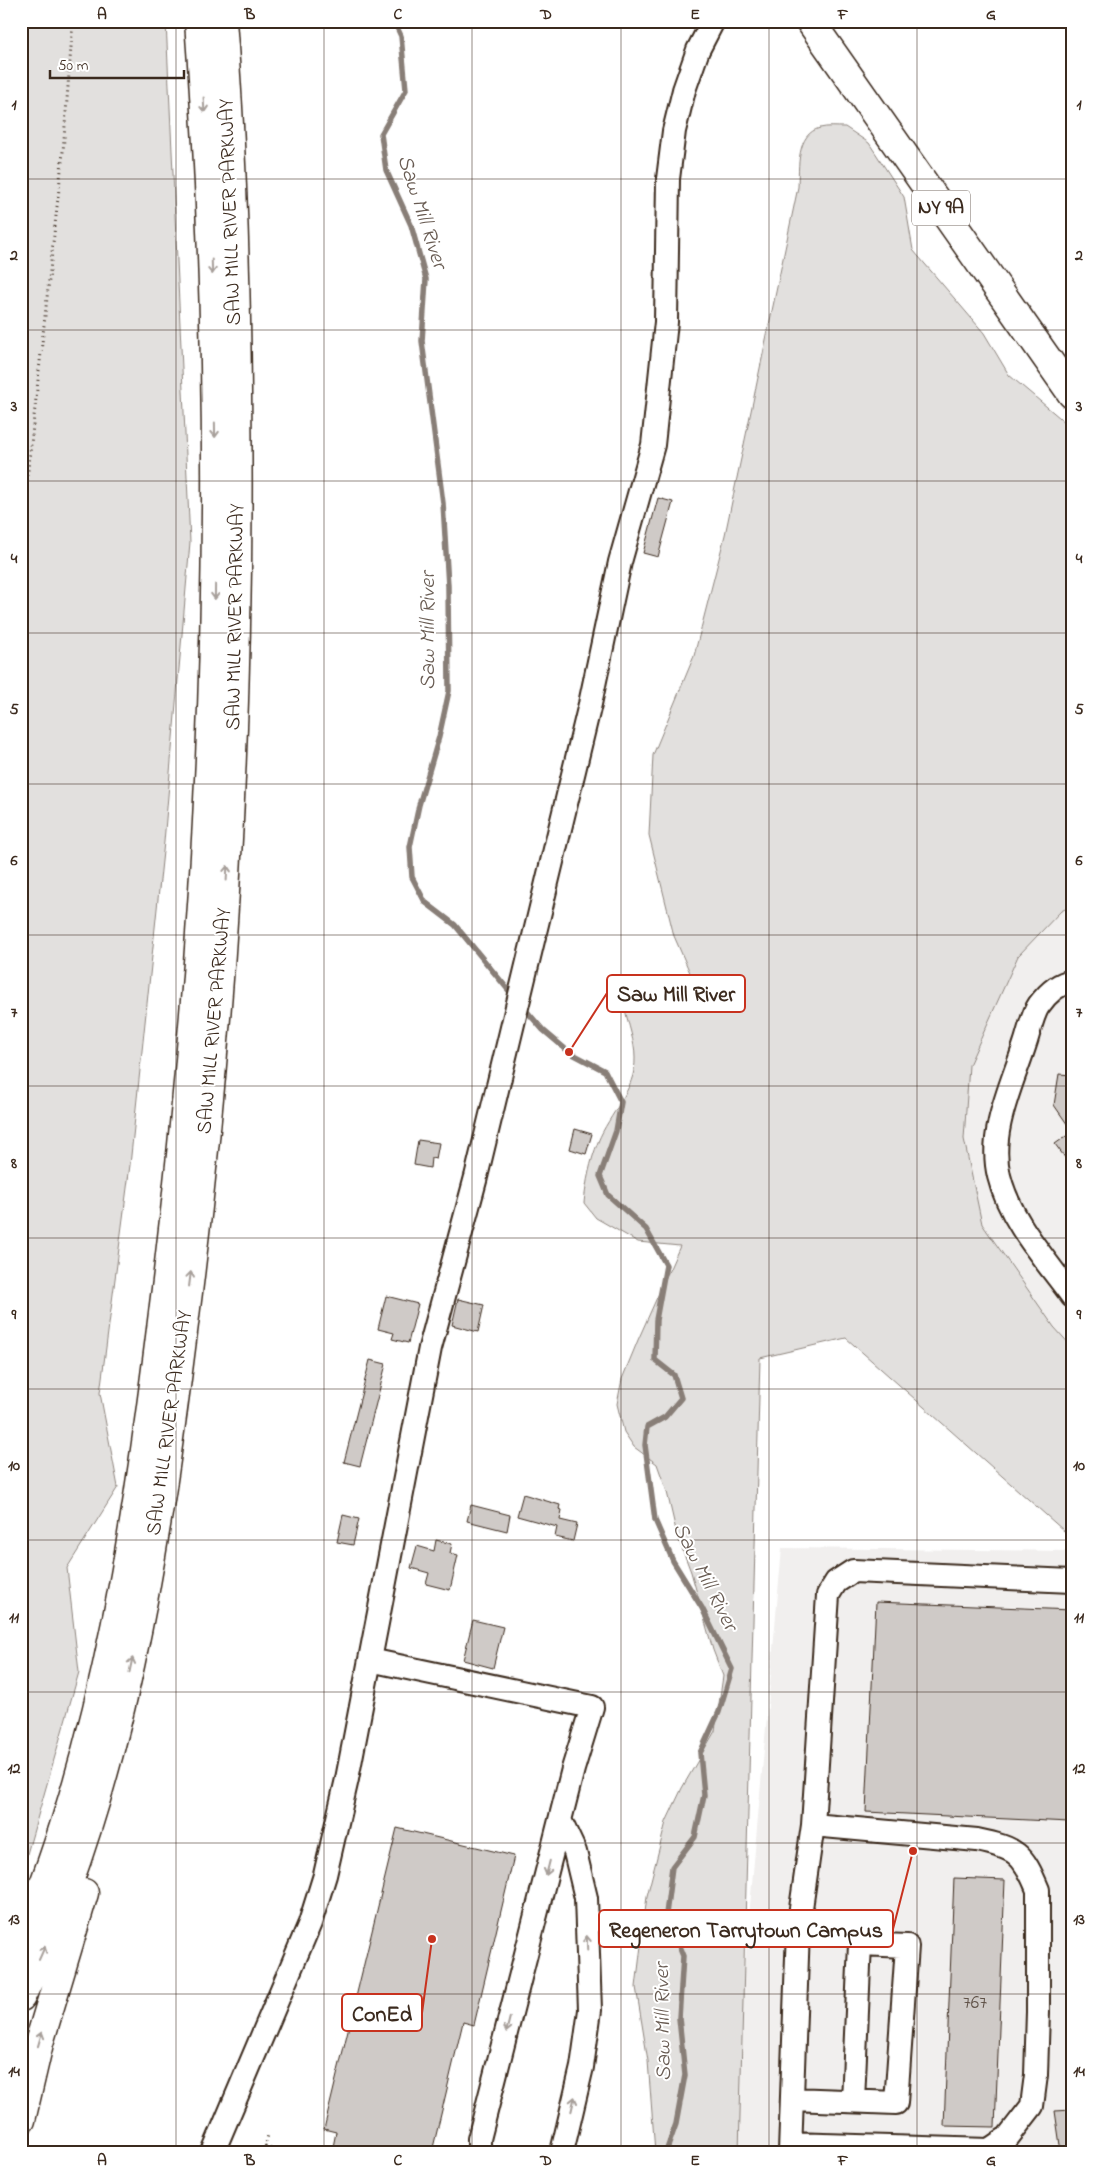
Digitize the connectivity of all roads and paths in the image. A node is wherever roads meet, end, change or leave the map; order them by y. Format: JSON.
{"nodes":[{"id":1,"x":72,"y":21,"type":"edge"},
{"id":2,"x":200,"y":21,"type":"edge"},
{"id":3,"x":222,"y":21,"type":"edge"},
{"id":4,"x":713,"y":21,"type":"edge"},
{"id":5,"x":810,"y":21,"type":"edge"},
{"id":6,"x":1072,"y":394,"type":"edge"},
{"id":7,"x":21,"y":535,"type":"edge"},
{"id":8,"x":1072,"y":981,"type":"edge"},
{"id":9,"x":1072,"y":1296,"type":"edge"},
{"id":10,"x":1072,"y":1581,"type":"edge"},
{"id":11,"x":370,"y":1660,"type":"junction"},
{"id":12,"x":123,"y":1702,"type":"junction"},
{"id":13,"x":560,"y":1820,"type":"junction"},
{"id":14,"x":813,"y":1825,"type":"junction"},
{"id":15,"x":21,"y":1942,"type":"edge"},
{"id":16,"x":21,"y":1997,"type":"edge"},
{"id":17,"x":792,"y":2099,"type":"junction"},
{"id":18,"x":853,"y":2101,"type":"junction"},
{"id":19,"x":21,"y":2120,"type":"edge"},
{"id":20,"x":268,"y":2135,"type":"dead end"},
{"id":21,"x":265,"y":2147,"type":"junction"},
{"id":22,"x":790,"y":2148,"type":"edge"},
{"id":23,"x":213,"y":2152,"type":"edge"},
{"id":24,"x":264,"y":2152,"type":"edge"},
{"id":25,"x":283,"y":2152,"type":"edge"},
{"id":26,"x":481,"y":2152,"type":"edge"},
{"id":27,"x":562,"y":2152,"type":"edge"}],
"edges":[{"from":1,"to":7,"type":"path"},
{"from":2,"to":15,"type":"main road","name":"SAW MILL RIVER PARKWAY","one_way":true},
{"from":12,"to":3,"type":"main road","name":"SAW MILL RIVER PARKWAY","one_way":true},
{"from":4,"to":11,"type":"lane"},
{"from":5,"to":6,"type":"main road","number":"NY 9A"},
{"from":8,"to":9,"type":"lane"},
{"from":10,"to":14,"type":"lane"},
{"from":11,"to":13,"type":"lane"},
{"from":11,"to":23,"type":"lane"},
{"from":16,"to":12,"type":"main road","name":"SAW MILL RIVER PARKWAY","one_way":true},
{"from":19,"to":12,"type":"main road","one_way":true},
{"from":13,"to":26,"type":"lane","one_way":true},
{"from":27,"to":13,"type":"lane","one_way":true},
{"from":14,"to":17,"type":"lane"},
{"from":14,"to":22,"type":"lane"},
{"from":17,"to":18,"type":"lane"},
{"from":17,"to":22,"type":"lane"},
{"from":18,"to":18,"type":"lane"},
{"from":20,"to":21,"type":"path"},
{"from":21,"to":24,"type":"path"},
{"from":21,"to":25,"type":"path"}]}
